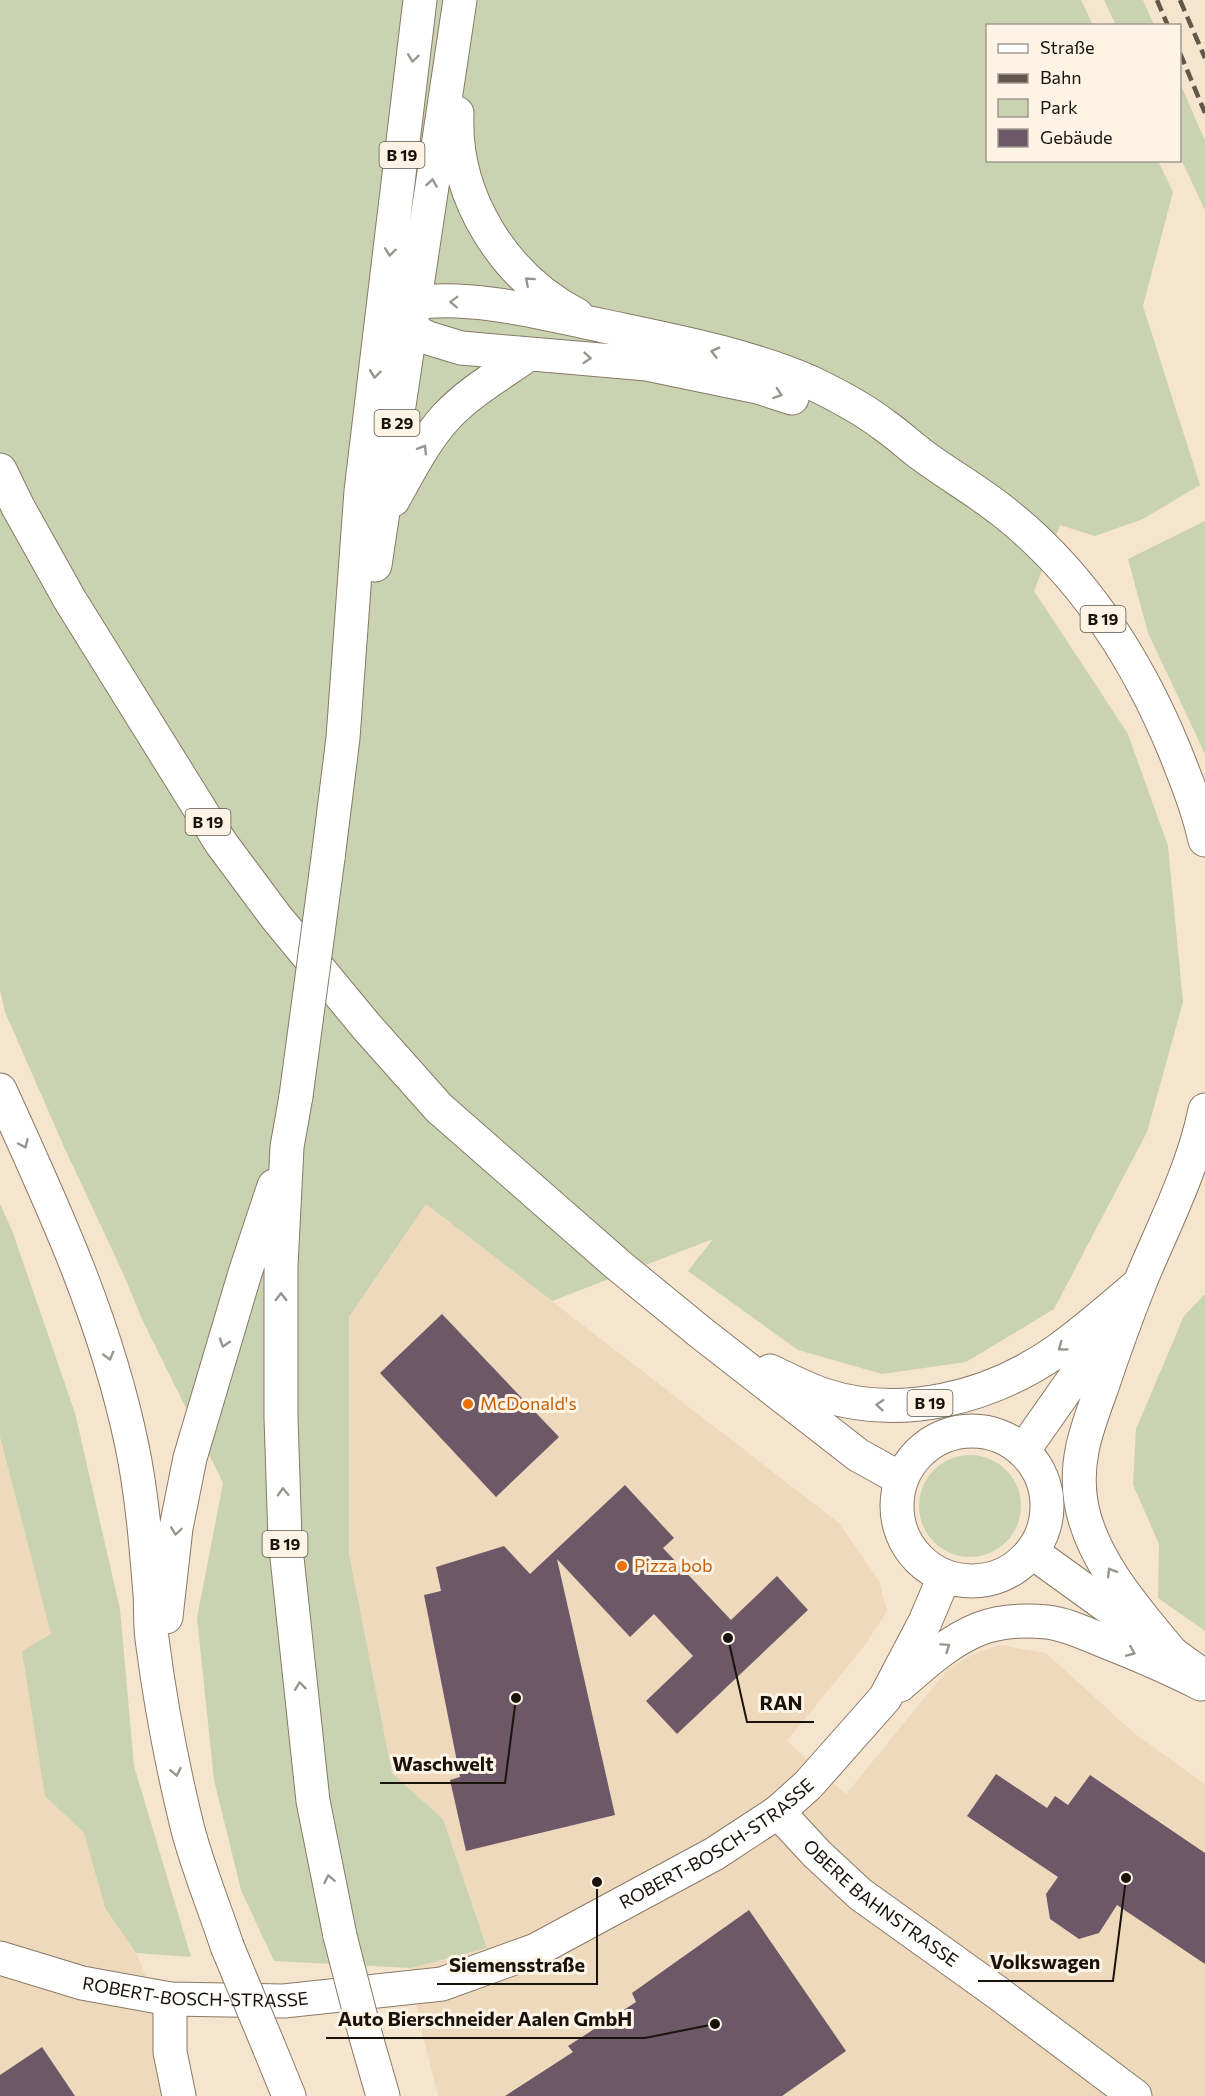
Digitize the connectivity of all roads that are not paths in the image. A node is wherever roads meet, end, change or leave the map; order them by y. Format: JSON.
{"nodes":[{"id":1,"x":420,"y":0,"type":"edge"},
{"id":2,"x":461,"y":0,"type":"edge"},
{"id":3,"x":382,"y":313,"type":"junction"},
{"id":4,"x":413,"y":316,"type":"junction"},
{"id":5,"x":595,"y":324,"type":"junction"},
{"id":6,"x":529,"y":354,"type":"junction"},
{"id":7,"x":922,"y":456,"type":"junction"},
{"id":8,"x":0,"y":461,"type":"edge"},
{"id":9,"x":0,"y":470,"type":"edge"},
{"id":10,"x":18,"y":507,"type":"junction"},
{"id":11,"x":383,"y":517,"type":"junction"},
{"id":12,"x":343,"y":738,"type":"junction"},
{"id":13,"x":1205,"y":840,"type":"edge"},
{"id":14,"x":0,"y":1090,"type":"edge"},
{"id":15,"x":1205,"y":1110,"type":"edge"},
{"id":16,"x":287,"y":1147,"type":"junction"},
{"id":17,"x":1140,"y":1283,"type":"junction"},
{"id":18,"x":700,"y":1332,"type":"junction"},
{"id":19,"x":1023,"y":1451,"type":"junction"},
{"id":20,"x":901,"y":1479,"type":"junction"},
{"id":21,"x":1032,"y":1552,"type":"junction"},
{"id":22,"x":944,"y":1577,"type":"junction"},
{"id":23,"x":1171,"y":1652,"type":"junction"},
{"id":24,"x":1205,"y":1677,"type":"edge"},
{"id":25,"x":1205,"y":1686,"type":"edge"},
{"id":26,"x":885,"y":1698,"type":"junction"},
{"id":27,"x":164,"y":1715,"type":"junction"},
{"id":28,"x":778,"y":1812,"type":"junction"},
{"id":29,"x":0,"y":1958,"type":"edge"},
{"id":30,"x":170,"y":1999,"type":"junction"},
{"id":31,"x":179,"y":2096,"type":"edge"},
{"id":32,"x":290,"y":2096,"type":"edge"},
{"id":33,"x":383,"y":2096,"type":"edge"},
{"id":34,"x":1135,"y":2096,"type":"edge"}],
"edges":[{"from":1,"to":3,"type":"main road","number":"B 19","one_way":true},
{"from":4,"to":2,"type":"main road","number":"B 29","one_way":true},
{"from":5,"to":2,"type":"main road","one_way":true},
{"from":3,"to":4,"type":"main road","number":"B 19"},
{"from":3,"to":12,"type":"main road","number":"B 19","one_way":true},
{"from":5,"to":4,"type":"main road","number":"B 19","one_way":true},
{"from":4,"to":6,"type":"main road","number":"B 19"},
{"from":4,"to":11,"type":"main road","number":"B 29"},
{"from":7,"to":5,"type":"main road","number":"B 19","one_way":true},
{"from":6,"to":7,"type":"main road","number":"B 19","one_way":true},
{"from":11,"to":6,"type":"main road","number":"B 19","one_way":true},
{"from":7,"to":13,"type":"main road","number":"B 19"},
{"from":8,"to":10,"type":"main road","number":"B 19"},
{"from":9,"to":10,"type":"main road"},
{"from":10,"to":18,"type":"main road","number":"B 19"},
{"from":11,"to":12,"type":"main road","number":"B 19"},
{"from":12,"to":16,"type":"main road","number":"B 19","bridge":true},
{"from":14,"to":27,"type":"main road","number":"B 19","one_way":true},
{"from":15,"to":17,"type":"main road","number":"B 19"},
{"from":16,"to":27,"type":"main road","number":"B 19","one_way":true},
{"from":33,"to":16,"type":"main road","number":"B 19","one_way":true,"bridge":true},
{"from":17,"to":18,"type":"main road","number":"B 19","one_way":true},
{"from":17,"to":19,"type":"main road"},
{"from":23,"to":17,"type":"main road","one_way":true},
{"from":18,"to":20,"type":"main road","number":"B 19"},
{"from":19,"to":20,"type":"main road"},
{"from":19,"to":21,"type":"main road"},
{"from":20,"to":22,"type":"main road"},
{"from":21,"to":22,"type":"main road"},
{"from":21,"to":23,"type":"main road"},
{"from":22,"to":26,"type":"main road","name":"ROBERT-BOSCH-STRASSE"},
{"from":23,"to":24,"type":"main road"},
{"from":26,"to":25,"type":"main road","one_way":true},
{"from":26,"to":28,"type":"main road","name":"ROBERT-BOSCH-STRASSE"},
{"from":27,"to":32,"type":"main road","number":"B 19","one_way":true,"bridge":true},
{"from":28,"to":30,"type":"main road","name":"ROBERT-BOSCH-STRASSE"},
{"from":28,"to":34,"type":"main road","name":"OBERE BAHNSTRASSE"},
{"from":29,"to":30,"type":"main road","name":"ROBERT-BOSCH-STRASSE"},
{"from":30,"to":31,"type":"main road"}]}
